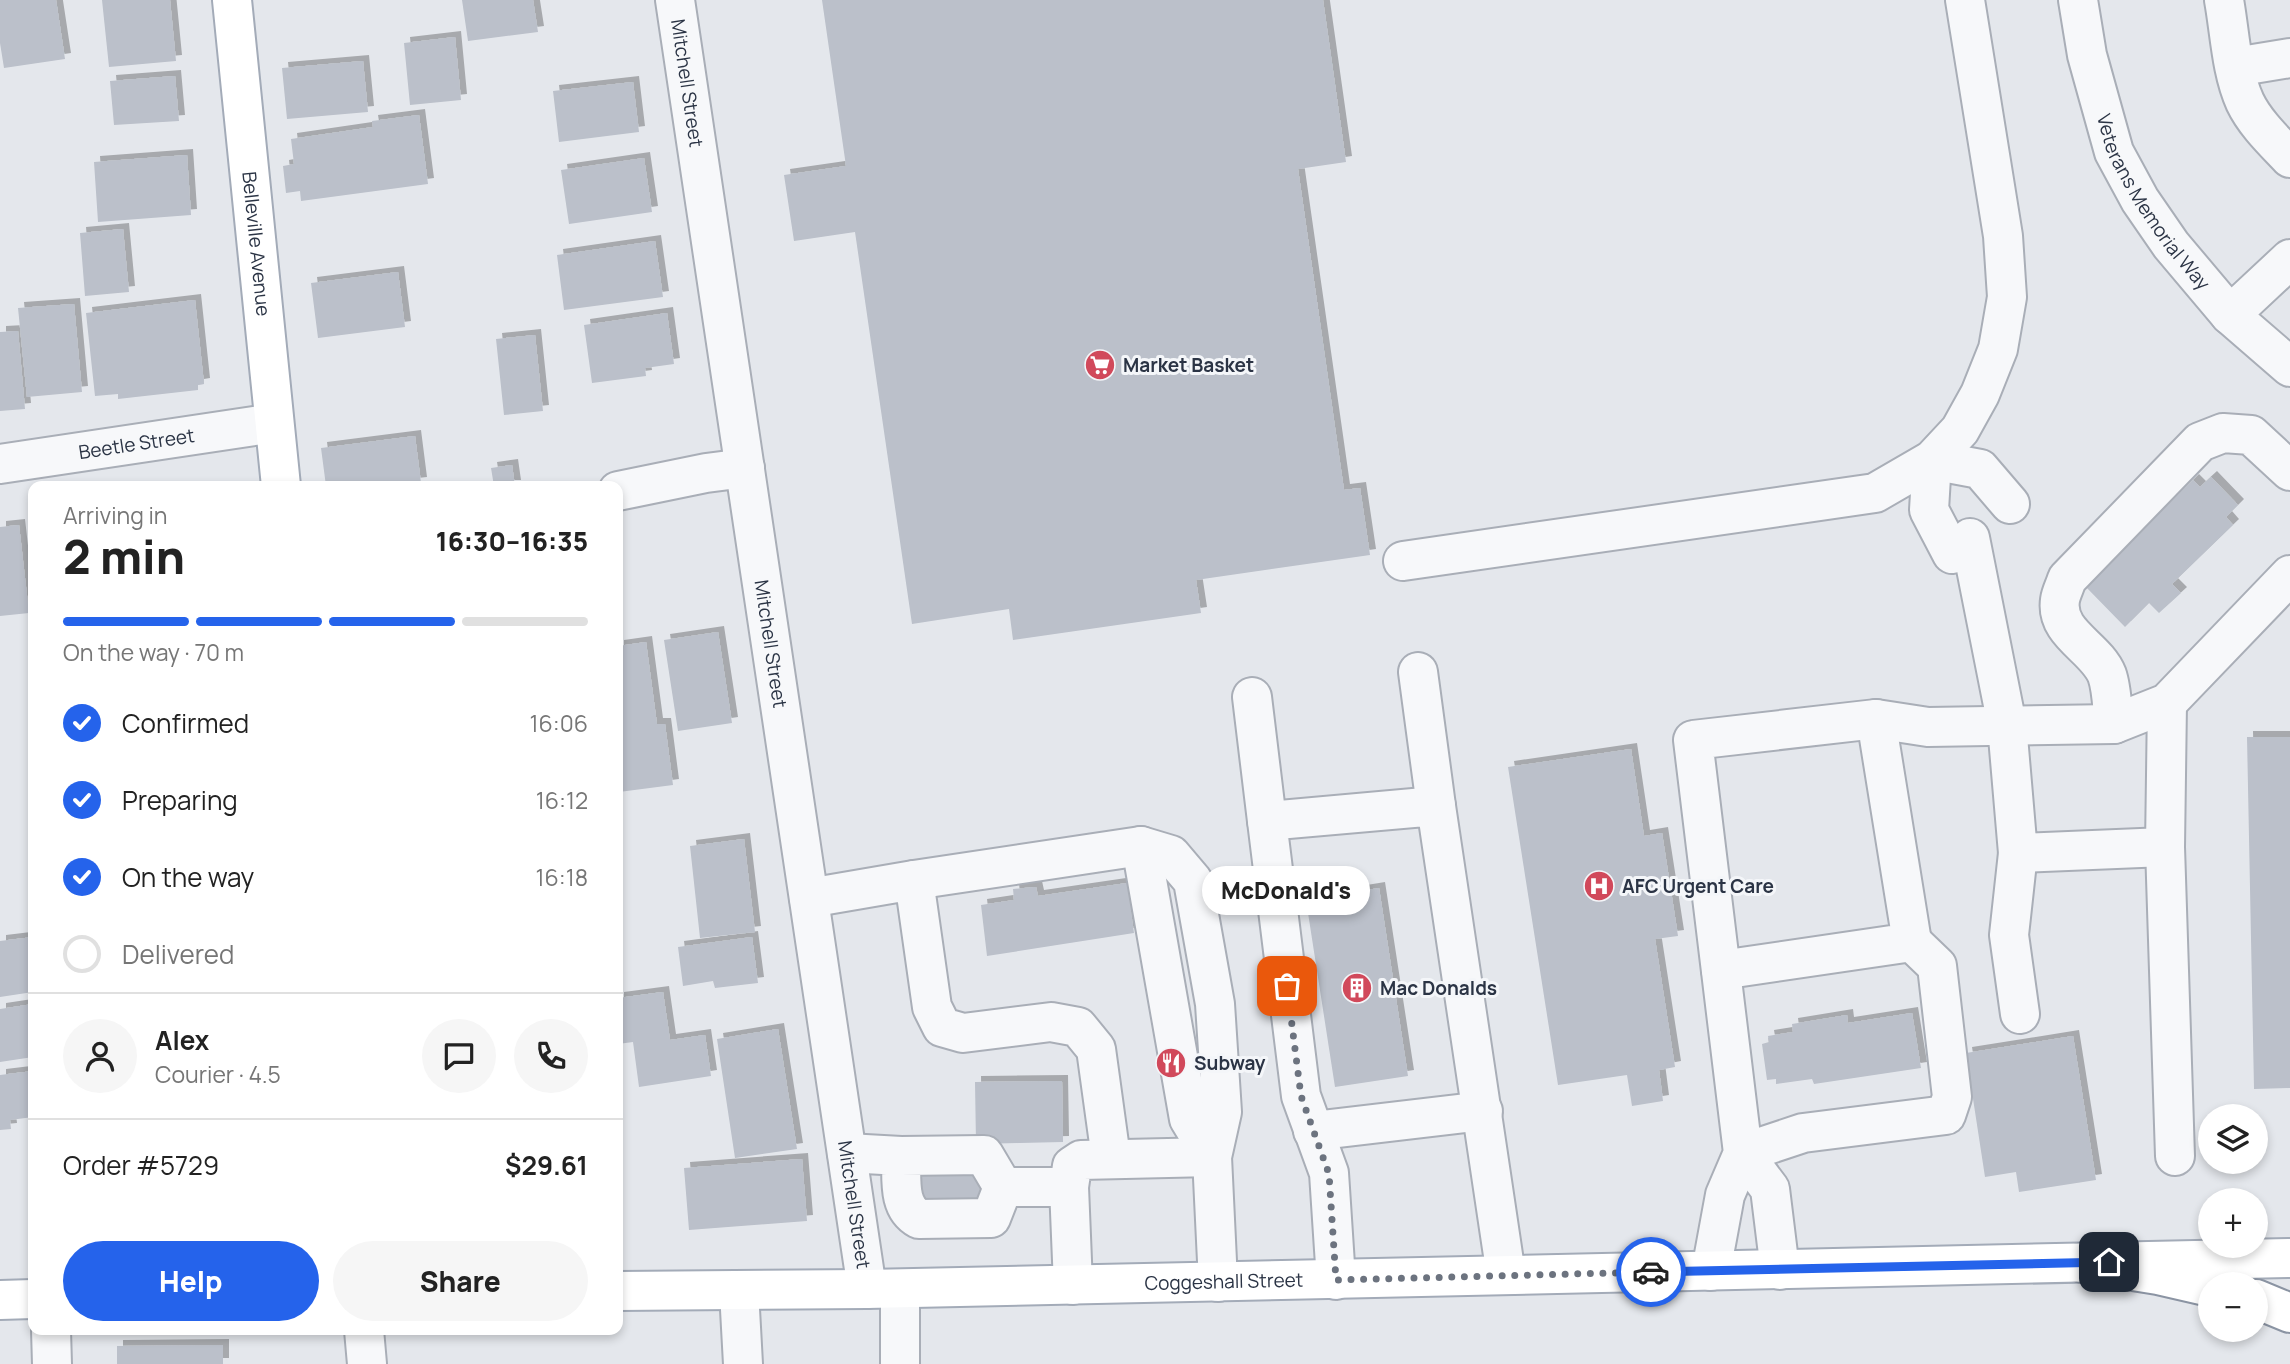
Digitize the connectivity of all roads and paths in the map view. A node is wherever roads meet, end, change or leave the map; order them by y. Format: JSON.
{"nodes":[{"id":1,"x":232,"y":0,"type":"edge"},
{"id":2,"x":675,"y":0,"type":"edge"},
{"id":3,"x":1965,"y":0,"type":"edge"},
{"id":4,"x":2078,"y":0,"type":"edge"},
{"id":5,"x":2224,"y":0,"type":"edge"},
{"id":6,"x":2290,"y":58,"type":"edge"},
{"id":7,"x":2235,"y":67,"type":"junction"},
{"id":8,"x":2290,"y":158,"type":"edge"},
{"id":9,"x":2290,"y":259,"type":"edge"},
{"id":10,"x":2230,"y":315,"type":"junction"},
{"id":11,"x":2290,"y":367,"type":"edge"},
{"id":12,"x":274,"y":423,"type":"junction"},
{"id":13,"x":1932,"y":460,"type":"junction"},
{"id":14,"x":0,"y":464,"type":"edge"},
{"id":15,"x":745,"y":468,"type":"junction"},
{"id":16,"x":2290,"y":471,"type":"edge"},
{"id":17,"x":280,"y":481,"type":"edge"},
{"id":18,"x":623,"y":490,"type":"edge"},
{"id":19,"x":2010,"y":504,"type":"dead end"},
{"id":20,"x":1403,"y":561,"type":"dead end"},
{"id":21,"x":2290,"y":575,"type":"edge"},
{"id":22,"x":1418,"y":672,"type":"dead end"},
{"id":23,"x":1252,"y":696,"type":"dead end"},
{"id":24,"x":2167,"y":703,"type":"junction"},
{"id":25,"x":1876,"y":719,"type":"junction"},
{"id":26,"x":2114,"y":724,"type":"junction"},
{"id":27,"x":2007,"y":725,"type":"junction"},
{"id":28,"x":1436,"y":806,"type":"junction"},
{"id":29,"x":1267,"y":821,"type":"junction"},
{"id":30,"x":2165,"y":847,"type":"junction"},
{"id":31,"x":2018,"y":853,"type":"junction"},
{"id":32,"x":914,"y":880,"type":"junction"},
{"id":33,"x":809,"y":898,"type":"junction"},
{"id":34,"x":1912,"y":942,"type":"junction"},
{"id":35,"x":1721,"y":970,"type":"junction"},
{"id":36,"x":2020,"y":1014,"type":"dead end"},
{"id":37,"x":1483,"y":1111,"type":"junction"},
{"id":38,"x":1313,"y":1131,"type":"junction"},
{"id":39,"x":847,"y":1153,"type":"junction"},
{"id":40,"x":1743,"y":1153,"type":"junction"},
{"id":41,"x":901,"y":1156,"type":"junction"},
{"id":42,"x":2175,"y":1156,"type":"dead end"},
{"id":43,"x":1212,"y":1157,"type":"junction"},
{"id":44,"x":1111,"y":1158,"type":"junction"},
{"id":45,"x":1003,"y":1187,"type":"junction"},
{"id":46,"x":1069,"y":1187,"type":"junction"},
{"id":47,"x":2290,"y":1258,"type":"edge"},
{"id":48,"x":2083,"y":1263,"type":"junction"},
{"id":49,"x":1780,"y":1270,"type":"junction"},
{"id":50,"x":1711,"y":1271,"type":"junction"},
{"id":51,"x":1506,"y":1275,"type":"junction"},
{"id":52,"x":1336,"y":1280,"type":"junction"},
{"id":53,"x":1218,"y":1282,"type":"junction"},
{"id":54,"x":2198,"y":1284,"type":"edge"},
{"id":55,"x":1073,"y":1285,"type":"junction"},
{"id":56,"x":883,"y":1289,"type":"junction"},
{"id":57,"x":623,"y":1291,"type":"edge"},
{"id":58,"x":739,"y":1291,"type":"junction"},
{"id":59,"x":28,"y":1299,"type":"edge"},
{"id":60,"x":0,"y":1300,"type":"edge"},
{"id":61,"x":2268,"y":1304,"type":"edge"},
{"id":62,"x":2290,"y":1312,"type":"edge"},
{"id":63,"x":51,"y":1335,"type":"edge"},
{"id":64,"x":365,"y":1335,"type":"edge"},
{"id":65,"x":52,"y":1364,"type":"edge"},
{"id":66,"x":368,"y":1364,"type":"edge"},
{"id":67,"x":743,"y":1364,"type":"edge"},
{"id":68,"x":900,"y":1364,"type":"edge"}],
"edges":[{"from":1,"to":12,"type":"main road","name":"Belleville Avenue"},
{"from":2,"to":15,"type":"street","name":"Mitchell Street"},
{"from":3,"to":13,"type":"street"},
{"from":4,"to":10,"type":"street","name":"Veterans Memorial Way"},
{"from":5,"to":7,"type":"street"},
{"from":6,"to":7,"type":"street"},
{"from":7,"to":8,"type":"street"},
{"from":9,"to":10,"type":"street"},
{"from":10,"to":11,"type":"street","name":"Veterans Memorial Way"},
{"from":12,"to":14,"type":"street","name":"Beetle Street"},
{"from":12,"to":17,"type":"main road","name":"Belleville Avenue"},
{"from":13,"to":19,"type":"street"},
{"from":13,"to":20,"type":"street"},
{"from":13,"to":27,"type":"street"},
{"from":15,"to":18,"type":"street"},
{"from":15,"to":33,"type":"street","name":"Mitchell Street"},
{"from":16,"to":26,"type":"street"},
{"from":21,"to":24,"type":"street"},
{"from":22,"to":28,"type":"street"},
{"from":23,"to":29,"type":"street"},
{"from":24,"to":26,"type":"street"},
{"from":24,"to":30,"type":"street"},
{"from":25,"to":27,"type":"street"},
{"from":25,"to":34,"type":"street"},
{"from":25,"to":35,"type":"street"},
{"from":26,"to":27,"type":"street"},
{"from":27,"to":31,"type":"street"},
{"from":28,"to":29,"type":"street"},
{"from":28,"to":37,"type":"street"},
{"from":29,"to":38,"type":"street"},
{"from":30,"to":31,"type":"street"},
{"from":30,"to":42,"type":"street"},
{"from":31,"to":36,"type":"street"},
{"from":32,"to":33,"type":"street"},
{"from":32,"to":43,"type":"street"},
{"from":32,"to":44,"type":"street"},
{"from":33,"to":39,"type":"street","name":"Mitchell Street"},
{"from":34,"to":35,"type":"street"},
{"from":34,"to":40,"type":"street"},
{"from":35,"to":40,"type":"street"},
{"from":37,"to":38,"type":"street"},
{"from":37,"to":51,"type":"street"},
{"from":38,"to":52,"type":"street"},
{"from":39,"to":41,"type":"street"},
{"from":39,"to":56,"type":"street","name":"Mitchell Street"},
{"from":40,"to":49,"type":"street"},
{"from":40,"to":50,"type":"street"},
{"from":41,"to":45,"type":"street"},
{"from":41,"to":45,"type":"street"},
{"from":43,"to":44,"type":"street"},
{"from":43,"to":53,"type":"street"},
{"from":44,"to":46,"type":"street"},
{"from":45,"to":46,"type":"street"},
{"from":46,"to":55,"type":"street"},
{"from":47,"to":48,"type":"main road","name":"Coggeshall Street"},
{"from":48,"to":49,"type":"main road","name":"Coggeshall Street"},
{"from":48,"to":54,"type":"main road"},
{"from":49,"to":50,"type":"main road","name":"Coggeshall Street"},
{"from":50,"to":51,"type":"main road","name":"Coggeshall Street"},
{"from":51,"to":52,"type":"main road","name":"Coggeshall Street"},
{"from":52,"to":53,"type":"main road","name":"Coggeshall Street"},
{"from":53,"to":55,"type":"main road","name":"Coggeshall Street"},
{"from":55,"to":56,"type":"main road","name":"Coggeshall Street"},
{"from":56,"to":58,"type":"main road","name":"Coggeshall Street"},
{"from":56,"to":68,"type":"street","name":"Mitchell Street"},
{"from":57,"to":58,"type":"main road","name":"Coggeshall Street"},
{"from":58,"to":67,"type":"street"},
{"from":59,"to":60,"type":"main road"},
{"from":61,"to":62,"type":"main road"},
{"from":63,"to":65,"type":"street"},
{"from":64,"to":66,"type":"street"}]}
